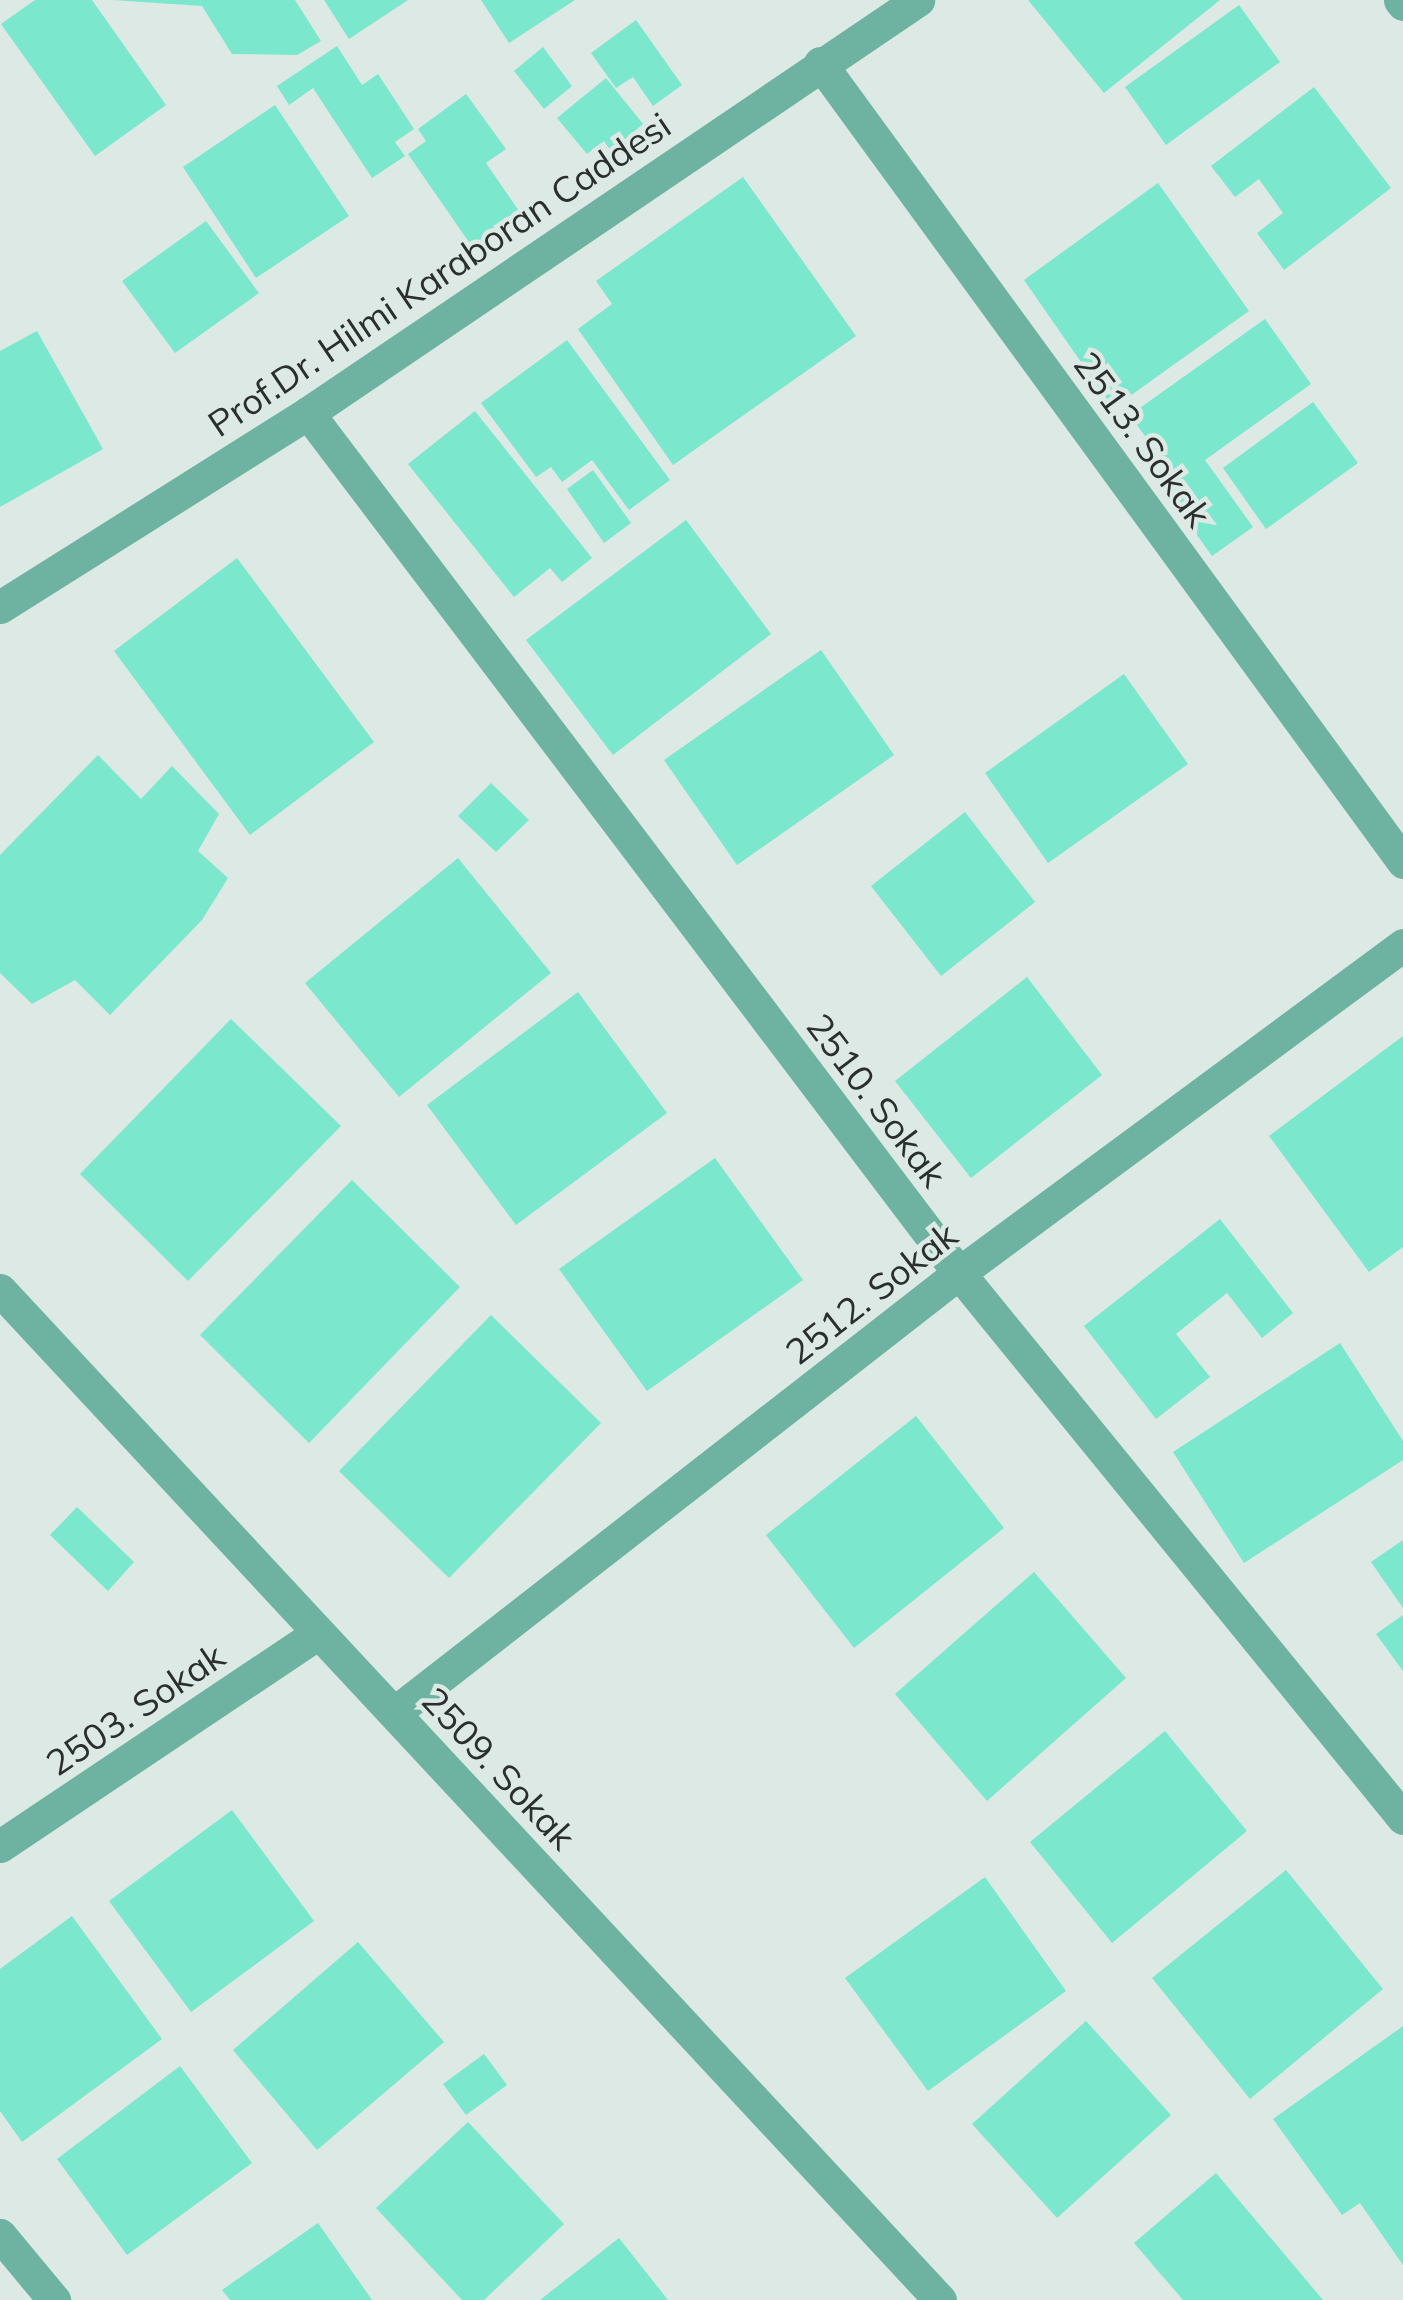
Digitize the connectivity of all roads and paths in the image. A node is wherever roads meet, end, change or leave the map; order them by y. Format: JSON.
{"nodes":[{"id":1,"x":918,"y":0,"type":"edge"},
{"id":2,"x":820,"y":63,"type":"junction"},
{"id":3,"x":308,"y":413,"type":"junction"},
{"id":4,"x":0,"y":607,"type":"edge"},
{"id":5,"x":1403,"y":862,"type":"edge"},
{"id":6,"x":1403,"y":945,"type":"edge"},
{"id":7,"x":959,"y":1273,"type":"junction"},
{"id":8,"x":0,"y":1291,"type":"edge"},
{"id":9,"x":314,"y":1636,"type":"junction"},
{"id":10,"x":394,"y":1712,"type":"junction"},
{"id":11,"x":1403,"y":1818,"type":"edge"},
{"id":12,"x":0,"y":1846,"type":"edge"},
{"id":13,"x":0,"y":2234,"type":"edge"},
{"id":14,"x":55,"y":2300,"type":"edge"},
{"id":15,"x":940,"y":2300,"type":"edge"}],
"edges":[{"from":1,"to":2,"type":"street","name":"Prof.Dr. Hilmi Karaboran Caddesi"},
{"from":2,"to":3,"type":"street","name":"Prof.Dr. Hilmi Karaboran Caddesi"},
{"from":2,"to":5,"type":"street","name":"2513. Sokak"},
{"from":3,"to":4,"type":"street","name":"Prof.Dr. Hilmi Karaboran Caddesi"},
{"from":3,"to":7,"type":"street","name":"2510. Sokak"},
{"from":6,"to":7,"type":"street","name":"2512. Sokak"},
{"from":7,"to":10,"type":"street","name":"2512. Sokak"},
{"from":7,"to":11,"type":"street","name":"2510. Sokak"},
{"from":8,"to":9,"type":"street","name":"2509. Sokak"},
{"from":9,"to":10,"type":"street","name":"2509. Sokak"},
{"from":9,"to":12,"type":"street","name":"2503. Sokak"},
{"from":10,"to":15,"type":"street","name":"2509. Sokak"},
{"from":13,"to":14,"type":"street"}]}
